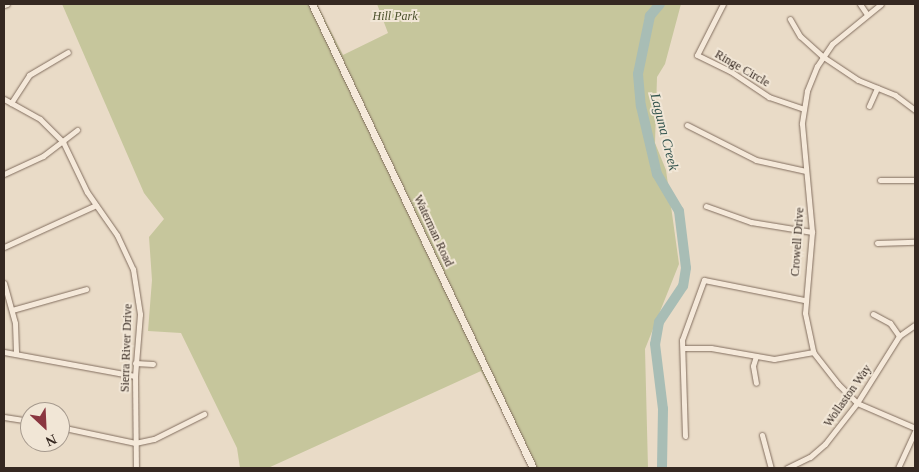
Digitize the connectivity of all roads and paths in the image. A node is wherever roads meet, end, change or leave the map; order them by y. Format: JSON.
{"nodes":[{"id":1,"x":7,"y":4,"type":"edge"},
{"id":2,"x":312,"y":4,"type":"edge"},
{"id":3,"x":723,"y":4,"type":"edge"},
{"id":4,"x":860,"y":4,"type":"edge"},
{"id":5,"x":881,"y":4,"type":"edge"},
{"id":6,"x":4,"y":6,"type":"edge"},
{"id":7,"x":866,"y":13,"type":"junction"},
{"id":8,"x":790,"y":19,"type":"dead end"},
{"id":9,"x":68,"y":52,"type":"dead end"},
{"id":10,"x":822,"y":56,"type":"junction"},
{"id":11,"x":877,"y":88,"type":"junction"},
{"id":12,"x":4,"y":99,"type":"edge"},
{"id":13,"x":12,"y":103,"type":"junction"},
{"id":14,"x":869,"y":106,"type":"dead end"},
{"id":15,"x":803,"y":109,"type":"junction"},
{"id":16,"x":915,"y":110,"type":"edge"},
{"id":17,"x":687,"y":125,"type":"dead end"},
{"id":18,"x":77,"y":130,"type":"dead end"},
{"id":19,"x":64,"y":142,"type":"junction"},
{"id":20,"x":806,"y":171,"type":"junction"},
{"id":21,"x":4,"y":174,"type":"edge"},
{"id":22,"x":880,"y":180,"type":"dead end"},
{"id":23,"x":915,"y":180,"type":"edge"},
{"id":24,"x":96,"y":205,"type":"junction"},
{"id":25,"x":706,"y":206,"type":"dead end"},
{"id":26,"x":812,"y":232,"type":"junction"},
{"id":27,"x":915,"y":242,"type":"edge"},
{"id":28,"x":877,"y":243,"type":"dead end"},
{"id":29,"x":4,"y":247,"type":"edge"},
{"id":30,"x":4,"y":283,"type":"edge"},
{"id":31,"x":86,"y":289,"type":"dead end"},
{"id":32,"x":804,"y":300,"type":"junction"},
{"id":33,"x":12,"y":310,"type":"junction"},
{"id":34,"x":873,"y":314,"type":"dead end"},
{"id":35,"x":915,"y":325,"type":"edge"},
{"id":36,"x":899,"y":336,"type":"junction"},
{"id":37,"x":683,"y":348,"type":"junction"},
{"id":38,"x":4,"y":352,"type":"edge"},
{"id":39,"x":813,"y":352,"type":"junction"},
{"id":40,"x":16,"y":353,"type":"junction"},
{"id":41,"x":756,"y":356,"type":"junction"},
{"id":42,"x":135,"y":363,"type":"junction"},
{"id":43,"x":153,"y":364,"type":"dead end"},
{"id":44,"x":135,"y":376,"type":"junction"},
{"id":45,"x":756,"y":383,"type":"dead end"},
{"id":46,"x":857,"y":403,"type":"junction"},
{"id":47,"x":204,"y":414,"type":"dead end"},
{"id":48,"x":4,"y":417,"type":"edge"},
{"id":49,"x":20,"y":419,"type":"edge"},
{"id":50,"x":70,"y":430,"type":"edge"},
{"id":51,"x":915,"y":430,"type":"edge"},
{"id":52,"x":762,"y":435,"type":"dead end"},
{"id":53,"x":685,"y":436,"type":"dead end"},
{"id":54,"x":135,"y":442,"type":"junction"},
{"id":55,"x":136,"y":468,"type":"edge"},
{"id":56,"x":533,"y":468,"type":"edge"},
{"id":57,"x":771,"y":468,"type":"edge"},
{"id":58,"x":787,"y":468,"type":"edge"},
{"id":59,"x":898,"y":468,"type":"edge"}],
"edges":[{"from":1,"to":6,"type":"street"},
{"from":2,"to":56,"type":"main road","name":"Waterman Road"},
{"from":3,"to":15,"type":"street","name":"Ringe Circle"},
{"from":4,"to":7,"type":"street"},
{"from":5,"to":7,"type":"street","name":"Crowell Drive"},
{"from":7,"to":10,"type":"street","name":"Crowell Drive"},
{"from":8,"to":10,"type":"street"},
{"from":9,"to":13,"type":"street"},
{"from":10,"to":11,"type":"street"},
{"from":10,"to":15,"type":"street","name":"Crowell Drive"},
{"from":11,"to":14,"type":"street"},
{"from":11,"to":16,"type":"street"},
{"from":12,"to":13,"type":"street","name":"Sierra River Drive"},
{"from":13,"to":19,"type":"street","name":"Sierra River Drive"},
{"from":15,"to":20,"type":"street","name":"Crowell Drive"},
{"from":17,"to":20,"type":"street"},
{"from":18,"to":19,"type":"street"},
{"from":19,"to":21,"type":"street"},
{"from":19,"to":24,"type":"street","name":"Sierra River Drive"},
{"from":20,"to":26,"type":"street","name":"Crowell Drive"},
{"from":22,"to":23,"type":"street"},
{"from":24,"to":29,"type":"street"},
{"from":24,"to":42,"type":"street","name":"Sierra River Drive"},
{"from":25,"to":26,"type":"street"},
{"from":26,"to":32,"type":"street","name":"Crowell Drive"},
{"from":27,"to":28,"type":"street"},
{"from":30,"to":33,"type":"street"},
{"from":31,"to":33,"type":"street"},
{"from":32,"to":37,"type":"street"},
{"from":32,"to":39,"type":"street","name":"Crowell Drive"},
{"from":33,"to":40,"type":"street"},
{"from":34,"to":36,"type":"street"},
{"from":35,"to":36,"type":"street","name":"Wollaston Way"},
{"from":36,"to":46,"type":"street","name":"Wollaston Way"},
{"from":37,"to":41,"type":"street"},
{"from":37,"to":53,"type":"street"},
{"from":38,"to":40,"type":"street"},
{"from":39,"to":41,"type":"street"},
{"from":39,"to":46,"type":"street","name":"Crowell Drive"},
{"from":40,"to":44,"type":"street"},
{"from":41,"to":45,"type":"street"},
{"from":42,"to":43,"type":"street"},
{"from":42,"to":44,"type":"street","name":"Sierra River Drive"},
{"from":44,"to":54,"type":"street","name":"Sierra River Drive"},
{"from":46,"to":51,"type":"street","name":"Crowell Drive"},
{"from":46,"to":58,"type":"street","name":"Wollaston Way"},
{"from":47,"to":54,"type":"street"},
{"from":48,"to":49,"type":"street"},
{"from":50,"to":54,"type":"street"},
{"from":51,"to":59,"type":"street"},
{"from":52,"to":57,"type":"street"},
{"from":54,"to":55,"type":"street","name":"Sierra River Drive"}]}
